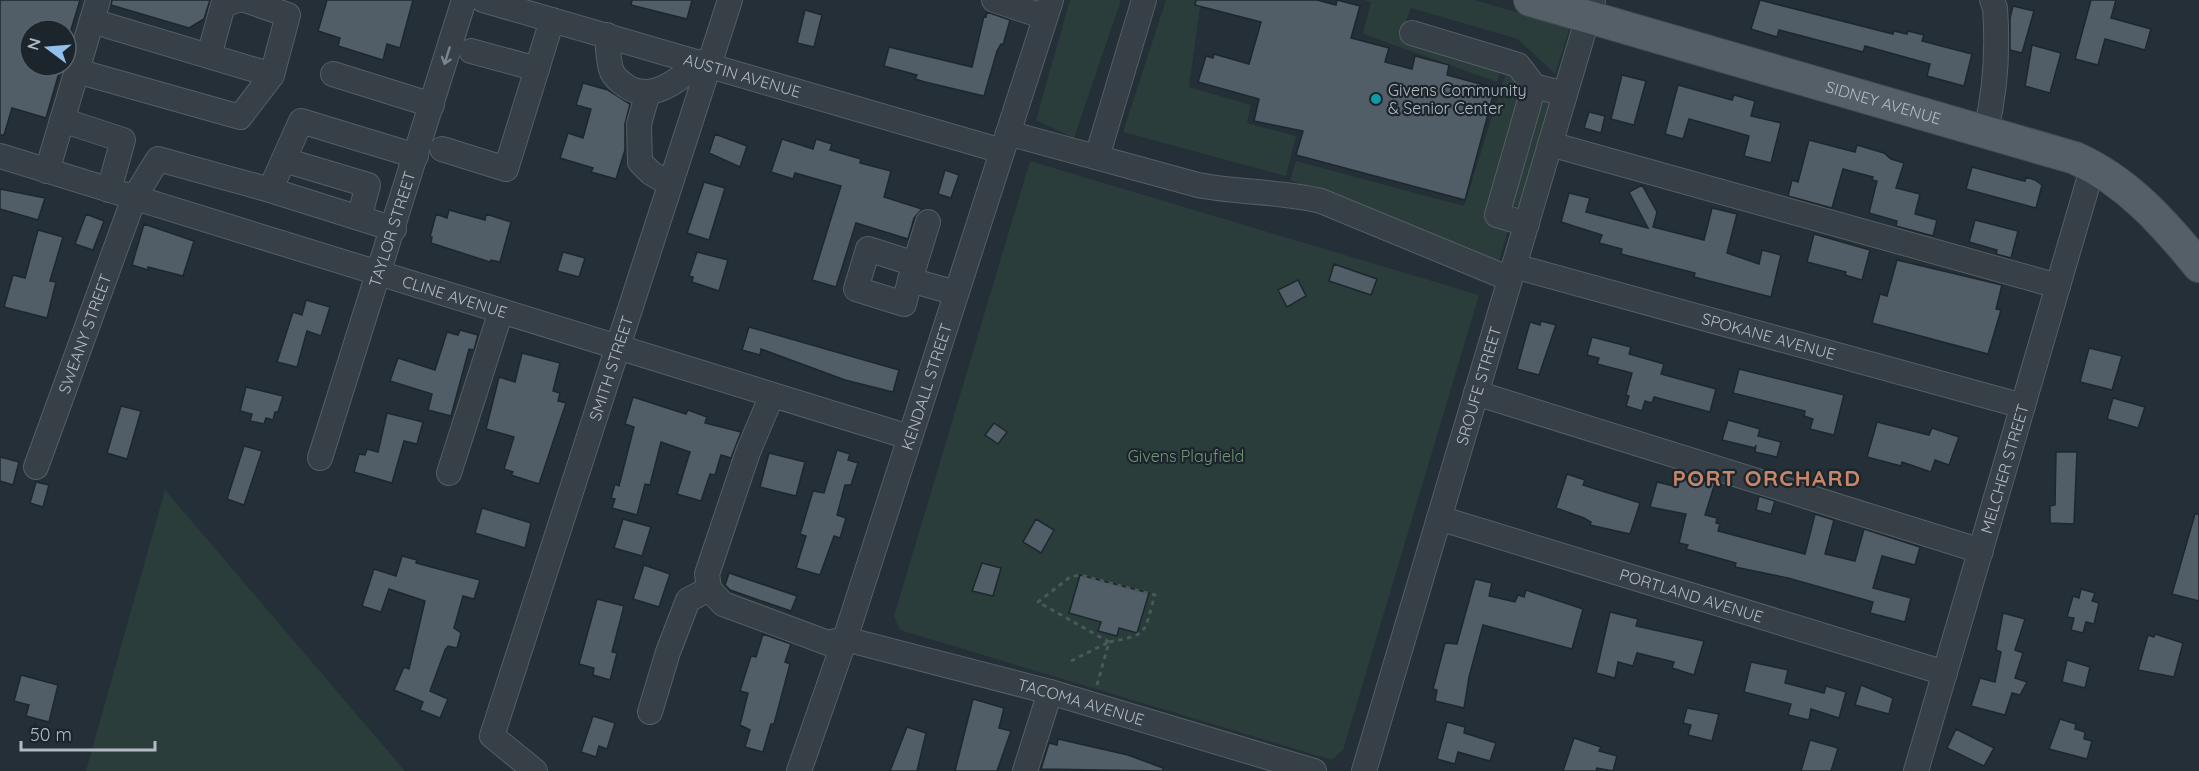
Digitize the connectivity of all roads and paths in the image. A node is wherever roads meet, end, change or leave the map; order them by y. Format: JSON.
{"nodes":[{"id":1,"x":238,"y":0,"type":"edge"},
{"id":2,"x":245,"y":0,"type":"edge"},
{"id":3,"x":464,"y":0,"type":"edge"},
{"id":4,"x":483,"y":0,"type":"edge"},
{"id":5,"x":730,"y":0,"type":"edge"},
{"id":6,"x":994,"y":0,"type":"edge"},
{"id":7,"x":1144,"y":0,"type":"edge"},
{"id":8,"x":1530,"y":0,"type":"edge"},
{"id":9,"x":1992,"y":0,"type":"edge"},
{"id":10,"x":1048,"y":8,"type":"edge"},
{"id":11,"x":1591,"y":9,"type":"edge"},
{"id":12,"x":95,"y":10,"type":"edge"},
{"id":13,"x":552,"y":20,"type":"junction"},
{"id":14,"x":1412,"y":33,"type":"dead end"},
{"id":15,"x":607,"y":35,"type":"junction"},
{"id":16,"x":471,"y":51,"type":"dead end"},
{"id":17,"x":208,"y":56,"type":"junction"},
{"id":18,"x":705,"y":63,"type":"junction"},
{"id":19,"x":78,"y":68,"type":"edge"},
{"id":20,"x":537,"y":69,"type":"junction"},
{"id":21,"x":78,"y":71,"type":"edge"},
{"id":22,"x":333,"y":74,"type":"dead end"},
{"id":23,"x":272,"y":75,"type":"junction"},
{"id":24,"x":75,"y":78,"type":"edge"},
{"id":25,"x":1534,"y":86,"type":"junction"},
{"id":26,"x":648,"y":92,"type":"junction"},
{"id":27,"x":1565,"y":94,"type":"junction"},
{"id":28,"x":432,"y":105,"type":"junction"},
{"id":29,"x":63,"y":120,"type":"junction"},
{"id":30,"x":1986,"y":130,"type":"junction"},
{"id":31,"x":1005,"y":142,"type":"junction"},
{"id":32,"x":1551,"y":144,"type":"junction"},
{"id":33,"x":442,"y":149,"type":"dead end"},
{"id":34,"x":0,"y":156,"type":"edge"},
{"id":35,"x":416,"y":156,"type":"junction"},
{"id":36,"x":1097,"y":157,"type":"junction"},
{"id":37,"x":284,"y":160,"type":"junction"},
{"id":38,"x":2093,"y":166,"type":"junction"},
{"id":39,"x":47,"y":171,"type":"junction"},
{"id":40,"x":670,"y":184,"type":"junction"},
{"id":41,"x":109,"y":190,"type":"junction"},
{"id":42,"x":270,"y":190,"type":"junction"},
{"id":43,"x":134,"y":198,"type":"junction"},
{"id":44,"x":359,"y":218,"type":"junction"},
{"id":45,"x":928,"y":222,"type":"dead end"},
{"id":46,"x":1527,"y":224,"type":"junction"},
{"id":47,"x":393,"y":229,"type":"junction"},
{"id":48,"x":2199,"y":267,"type":"edge"},
{"id":49,"x":380,"y":273,"type":"junction"},
{"id":50,"x":1512,"y":273,"type":"junction"},
{"id":51,"x":2058,"y":286,"type":"junction"},
{"id":52,"x":956,"y":293,"type":"junction"},
{"id":53,"x":501,"y":311,"type":"junction"},
{"id":54,"x":617,"y":347,"type":"junction"},
{"id":55,"x":1476,"y":393,"type":"junction"},
{"id":56,"x":772,"y":395,"type":"junction"},
{"id":57,"x":2023,"y":406,"type":"junction"},
{"id":58,"x":909,"y":437,"type":"junction"},
{"id":59,"x":320,"y":458,"type":"dead end"},
{"id":60,"x":36,"y":467,"type":"dead end"},
{"id":61,"x":449,"y":473,"type":"dead end"},
{"id":62,"x":1439,"y":518,"type":"junction"},
{"id":63,"x":1981,"y":551,"type":"junction"},
{"id":64,"x":709,"y":589,"type":"junction"},
{"id":65,"x":845,"y":639,"type":"junction"},
{"id":66,"x":1109,"y":642,"type":"junction"},
{"id":67,"x":1071,"y":661,"type":"dead end"},
{"id":68,"x":1945,"y":673,"type":"junction"},
{"id":69,"x":1050,"y":692,"type":"junction"},
{"id":70,"x":1091,"y":704,"type":"junction"},
{"id":71,"x":650,"y":712,"type":"dead end"},
{"id":72,"x":535,"y":771,"type":"edge"},
{"id":73,"x":799,"y":771,"type":"edge"},
{"id":74,"x":1025,"y":771,"type":"edge"},
{"id":75,"x":1314,"y":771,"type":"edge"},
{"id":76,"x":1364,"y":771,"type":"edge"},
{"id":77,"x":1916,"y":771,"type":"edge"}],
"edges":[{"from":1,"to":17,"type":"street"},
{"from":2,"to":23,"type":"street"},
{"from":3,"to":28,"type":"street","name":"TAYLOR STREET","one_way":true},
{"from":4,"to":13,"type":"street","name":"AUSTIN AVENUE"},
{"from":5,"to":18,"type":"street","name":"SMITH STREET"},
{"from":6,"to":10,"type":"street"},
{"from":7,"to":36,"type":"street"},
{"from":8,"to":11,"type":"main road","name":"SIDNEY AVENUE"},
{"from":9,"to":30,"type":"street"},
{"from":10,"to":31,"type":"street","name":"KENDALL STREET"},
{"from":11,"to":27,"type":"street","name":"SROUFE STREET"},
{"from":11,"to":30,"type":"main road","name":"SIDNEY AVENUE"},
{"from":12,"to":17,"type":"street"},
{"from":12,"to":19,"type":"street"},
{"from":13,"to":15,"type":"street","name":"AUSTIN AVENUE"},
{"from":13,"to":20,"type":"street"},
{"from":14,"to":25,"type":"street"},
{"from":15,"to":18,"type":"street","name":"AUSTIN AVENUE"},
{"from":15,"to":26,"type":"street"},
{"from":16,"to":20,"type":"street"},
{"from":17,"to":23,"type":"street"},
{"from":18,"to":26,"type":"street"},
{"from":18,"to":31,"type":"street","name":"AUSTIN AVENUE"},
{"from":18,"to":40,"type":"street","name":"SMITH STREET"},
{"from":20,"to":33,"type":"street"},
{"from":21,"to":23,"type":"street"},
{"from":22,"to":28,"type":"street"},
{"from":24,"to":29,"type":"street"},
{"from":25,"to":27,"type":"street"},
{"from":25,"to":46,"type":"street"},
{"from":26,"to":40,"type":"street"},
{"from":27,"to":32,"type":"street","name":"SROUFE STREET"},
{"from":28,"to":35,"type":"street","name":"TAYLOR STREET"},
{"from":29,"to":39,"type":"street"},
{"from":29,"to":41,"type":"street"},
{"from":30,"to":38,"type":"main road","name":"SIDNEY AVENUE"},
{"from":31,"to":36,"type":"street","name":"AUSTIN AVENUE"},
{"from":31,"to":52,"type":"street","name":"KENDALL STREET"},
{"from":32,"to":46,"type":"street","name":"SROUFE STREET"},
{"from":32,"to":51,"type":"street"},
{"from":34,"to":39,"type":"street","name":"CLINE AVENUE"},
{"from":35,"to":37,"type":"street"},
{"from":35,"to":47,"type":"street","name":"TAYLOR STREET"},
{"from":36,"to":50,"type":"street","name":"SPOKANE AVENUE"},
{"from":37,"to":42,"type":"street"},
{"from":37,"to":44,"type":"street"},
{"from":38,"to":48,"type":"main road","name":"SIDNEY AVENUE"},
{"from":38,"to":51,"type":"street","name":"MELCHER STREET"},
{"from":39,"to":41,"type":"street","name":"CLINE AVENUE"},
{"from":40,"to":54,"type":"street","name":"SMITH STREET"},
{"from":41,"to":43,"type":"street","name":"CLINE AVENUE"},
{"from":42,"to":43,"type":"street","name":"SWEANY STREET"},
{"from":42,"to":44,"type":"street"},
{"from":43,"to":49,"type":"street","name":"CLINE AVENUE"},
{"from":43,"to":60,"type":"street","name":"SWEANY STREET"},
{"from":44,"to":47,"type":"street"},
{"from":45,"to":52,"type":"street"},
{"from":46,"to":50,"type":"street","name":"SROUFE STREET"},
{"from":47,"to":49,"type":"street","name":"TAYLOR STREET"},
{"from":49,"to":53,"type":"street","name":"CLINE AVENUE"},
{"from":49,"to":59,"type":"street","name":"TAYLOR STREET"},
{"from":50,"to":55,"type":"street","name":"SROUFE STREET"},
{"from":50,"to":57,"type":"street","name":"SPOKANE AVENUE"},
{"from":51,"to":57,"type":"street","name":"MELCHER STREET"},
{"from":52,"to":58,"type":"street","name":"KENDALL STREET"},
{"from":53,"to":54,"type":"street","name":"CLINE AVENUE"},
{"from":53,"to":61,"type":"street"},
{"from":54,"to":56,"type":"street","name":"CLINE AVENUE"},
{"from":54,"to":72,"type":"street","name":"SMITH STREET"},
{"from":55,"to":62,"type":"street","name":"SROUFE STREET"},
{"from":55,"to":63,"type":"street"},
{"from":56,"to":58,"type":"street","name":"CLINE AVENUE"},
{"from":56,"to":64,"type":"street"},
{"from":57,"to":63,"type":"street","name":"MELCHER STREET"},
{"from":58,"to":65,"type":"street","name":"KENDALL STREET"},
{"from":62,"to":68,"type":"street","name":"PORTLAND AVENUE"},
{"from":62,"to":76,"type":"street","name":"SROUFE STREET"},
{"from":63,"to":68,"type":"street","name":"MELCHER STREET"},
{"from":64,"to":65,"type":"street","name":"TACOMA AVENUE"},
{"from":64,"to":71,"type":"street"},
{"from":65,"to":69,"type":"street","name":"TACOMA AVENUE"},
{"from":65,"to":73,"type":"street","name":"KENDALL STREET"},
{"from":66,"to":66,"type":"path"},
{"from":66,"to":67,"type":"path"},
{"from":66,"to":70,"type":"path"},
{"from":68,"to":77,"type":"street","name":"MELCHER STREET"},
{"from":69,"to":70,"type":"street","name":"TACOMA AVENUE"},
{"from":69,"to":74,"type":"street"},
{"from":70,"to":75,"type":"street","name":"TACOMA AVENUE"}]}
